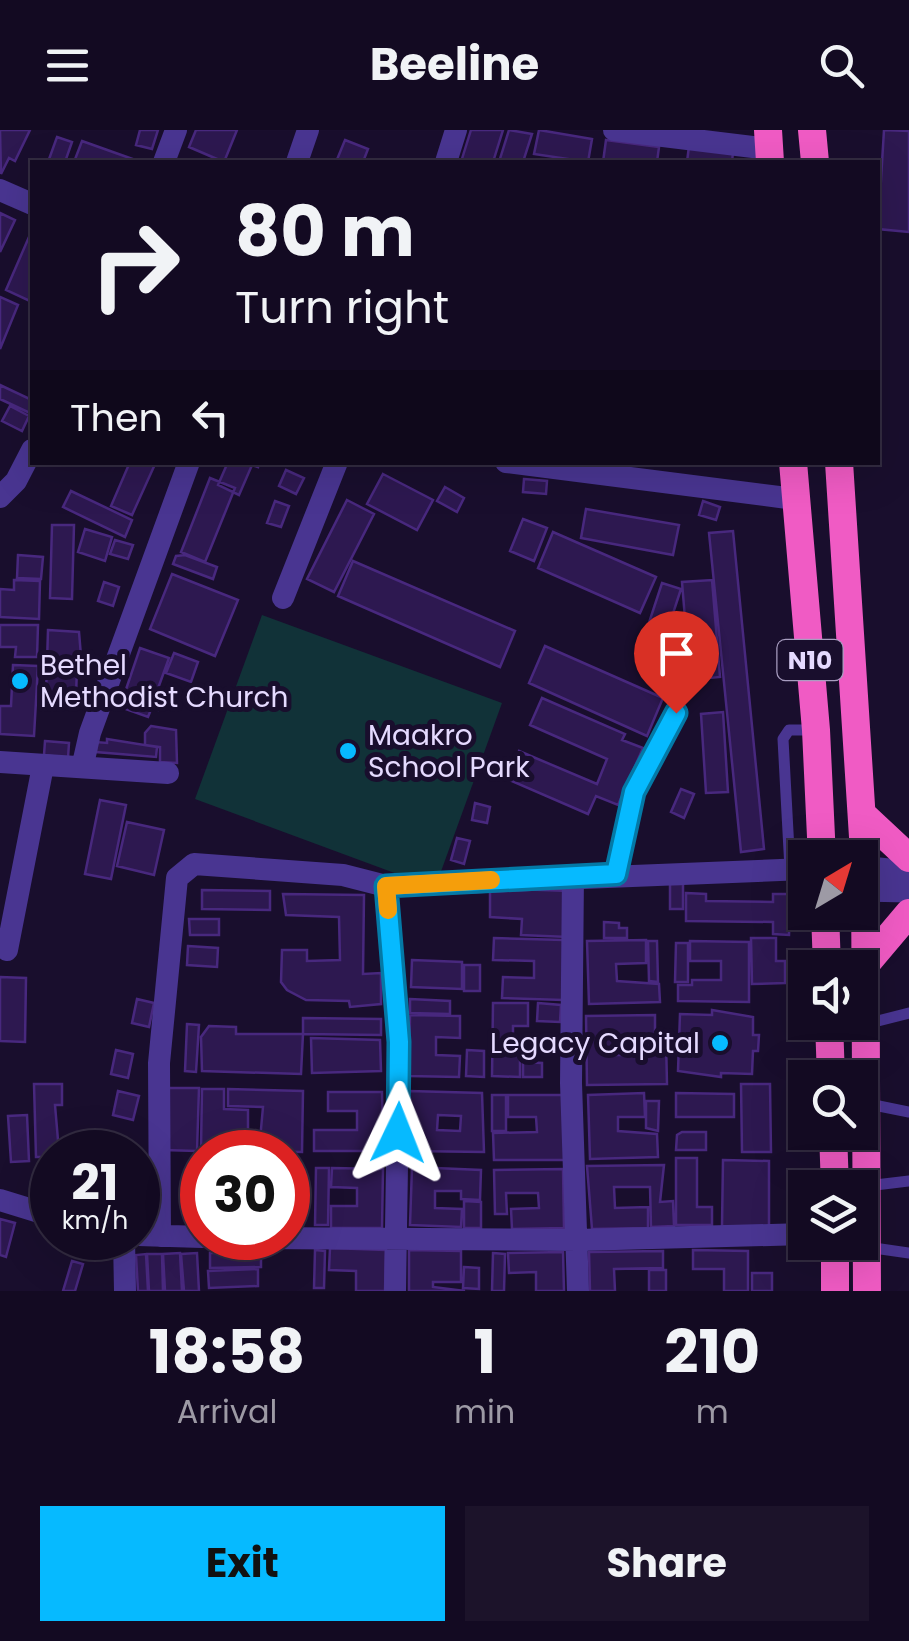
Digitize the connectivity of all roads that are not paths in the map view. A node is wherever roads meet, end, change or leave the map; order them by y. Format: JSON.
{"nodes":[{"id":1,"x":176,"y":130,"type":"edge"},
{"id":2,"x":308,"y":130,"type":"edge"},
{"id":3,"x":456,"y":130,"type":"edge"},
{"id":4,"x":614,"y":130,"type":"edge"},
{"id":5,"x":812,"y":130,"type":"edge"},
{"id":6,"x":769,"y":147,"type":"edge"},
{"id":7,"x":165,"y":160,"type":"edge"},
{"id":8,"x":298,"y":160,"type":"edge"},
{"id":9,"x":447,"y":160,"type":"edge"},
{"id":10,"x":815,"y":160,"type":"edge"},
{"id":11,"x":0,"y":190,"type":"edge"},
{"id":12,"x":30,"y":203,"type":"edge"},
{"id":13,"x":30,"y":454,"type":"edge"},
{"id":14,"x":188,"y":465,"type":"edge"},
{"id":15,"x":336,"y":465,"type":"edge"},
{"id":16,"x":530,"y":465,"type":"edge"},
{"id":17,"x":793,"y":465,"type":"edge"},
{"id":18,"x":839,"y":465,"type":"edge"},
{"id":19,"x":0,"y":497,"type":"edge"},
{"id":20,"x":796,"y":499,"type":"junction"},
{"id":21,"x":283,"y":598,"type":"dead end"},
{"id":22,"x":676,"y":713,"type":"dead end"},
{"id":23,"x":816,"y":730,"type":"junction"},
{"id":24,"x":0,"y":762,"type":"edge"},
{"id":25,"x":83,"y":764,"type":"junction"},
{"id":26,"x":43,"y":766,"type":"junction"},
{"id":27,"x":168,"y":773,"type":"dead end"},
{"id":28,"x":862,"y":815,"type":"junction"},
{"id":29,"x":795,"y":840,"type":"edge"},
{"id":30,"x":821,"y":840,"type":"edge"},
{"id":31,"x":862,"y":840,"type":"edge"},
{"id":32,"x":909,"y":858,"type":"edge"},
{"id":33,"x":788,"y":869,"type":"edge"},
{"id":34,"x":909,"y":873,"type":"edge"},
{"id":35,"x":616,"y":874,"type":"junction"},
{"id":36,"x":573,"y":875,"type":"junction"},
{"id":37,"x":878,"y":877,"type":"edge"},
{"id":38,"x":878,"y":883,"type":"edge"},
{"id":39,"x":386,"y":886,"type":"junction"},
{"id":40,"x":909,"y":890,"type":"edge"},
{"id":41,"x":909,"y":913,"type":"edge"},
{"id":42,"x":7,"y":950,"type":"dead end"},
{"id":43,"x":878,"y":950,"type":"edge"},
{"id":44,"x":909,"y":1012,"type":"edge"},
{"id":45,"x":878,"y":1021,"type":"edge"},
{"id":46,"x":878,"y":1106,"type":"edge"},
{"id":47,"x":909,"y":1112,"type":"edge"},
{"id":48,"x":155,"y":1130,"type":"edge"},
{"id":49,"x":909,"y":1181,"type":"edge"},
{"id":50,"x":878,"y":1185,"type":"edge"},
{"id":51,"x":0,"y":1200,"type":"edge"},
{"id":52,"x":30,"y":1209,"type":"edge"},
{"id":53,"x":788,"y":1234,"type":"edge"},
{"id":54,"x":310,"y":1238,"type":"edge"},
{"id":55,"x":395,"y":1238,"type":"junction"},
{"id":56,"x":578,"y":1240,"type":"junction"},
{"id":57,"x":878,"y":1248,"type":"edge"},
{"id":58,"x":909,"y":1252,"type":"edge"},
{"id":59,"x":124,"y":1260,"type":"edge"},
{"id":60,"x":835,"y":1260,"type":"edge"},
{"id":61,"x":867,"y":1260,"type":"edge"},
{"id":62,"x":125,"y":1291,"type":"edge"},
{"id":63,"x":395,"y":1291,"type":"edge"},
{"id":64,"x":578,"y":1291,"type":"edge"},
{"id":65,"x":836,"y":1291,"type":"edge"},
{"id":66,"x":867,"y":1291,"type":"edge"}],
"edges":[{"from":1,"to":7,"type":"street"},
{"from":2,"to":8,"type":"street"},
{"from":3,"to":9,"type":"street"},
{"from":4,"to":6,"type":"street"},
{"from":5,"to":10,"type":"highway"},
{"from":11,"to":12,"type":"street"},
{"from":13,"to":19,"type":"street"},
{"from":14,"to":25,"type":"street"},
{"from":15,"to":21,"type":"street"},
{"from":16,"to":20,"type":"street"},
{"from":17,"to":20,"type":"highway","number":"N10"},
{"from":18,"to":28,"type":"highway","number":"N10"},
{"from":20,"to":23,"type":"highway","number":"N10"},
{"from":22,"to":35,"type":"lane"},
{"from":23,"to":29,"type":"lane"},
{"from":23,"to":30,"type":"highway","number":"N10"},
{"from":24,"to":26,"type":"street"},
{"from":25,"to":26,"type":"street"},
{"from":25,"to":27,"type":"street"},
{"from":26,"to":42,"type":"street"},
{"from":28,"to":31,"type":"highway","number":"N10"},
{"from":28,"to":32,"type":"highway"},
{"from":33,"to":35,"type":"street"},
{"from":34,"to":37,"type":"street"},
{"from":35,"to":36,"type":"street"},
{"from":36,"to":39,"type":"street"},
{"from":36,"to":56,"type":"street"},
{"from":38,"to":40,"type":"street"},
{"from":39,"to":48,"type":"street"},
{"from":39,"to":55,"type":"street"},
{"from":41,"to":43,"type":"highway"},
{"from":44,"to":45,"type":"lane"},
{"from":46,"to":47,"type":"lane"},
{"from":49,"to":50,"type":"lane"},
{"from":51,"to":52,"type":"street"},
{"from":53,"to":56,"type":"street"},
{"from":54,"to":55,"type":"street"},
{"from":55,"to":56,"type":"street"},
{"from":55,"to":63,"type":"street"},
{"from":56,"to":64,"type":"street"},
{"from":57,"to":58,"type":"lane"},
{"from":59,"to":62,"type":"street"},
{"from":60,"to":65,"type":"highway"},
{"from":61,"to":66,"type":"highway","number":"N10"}]}
